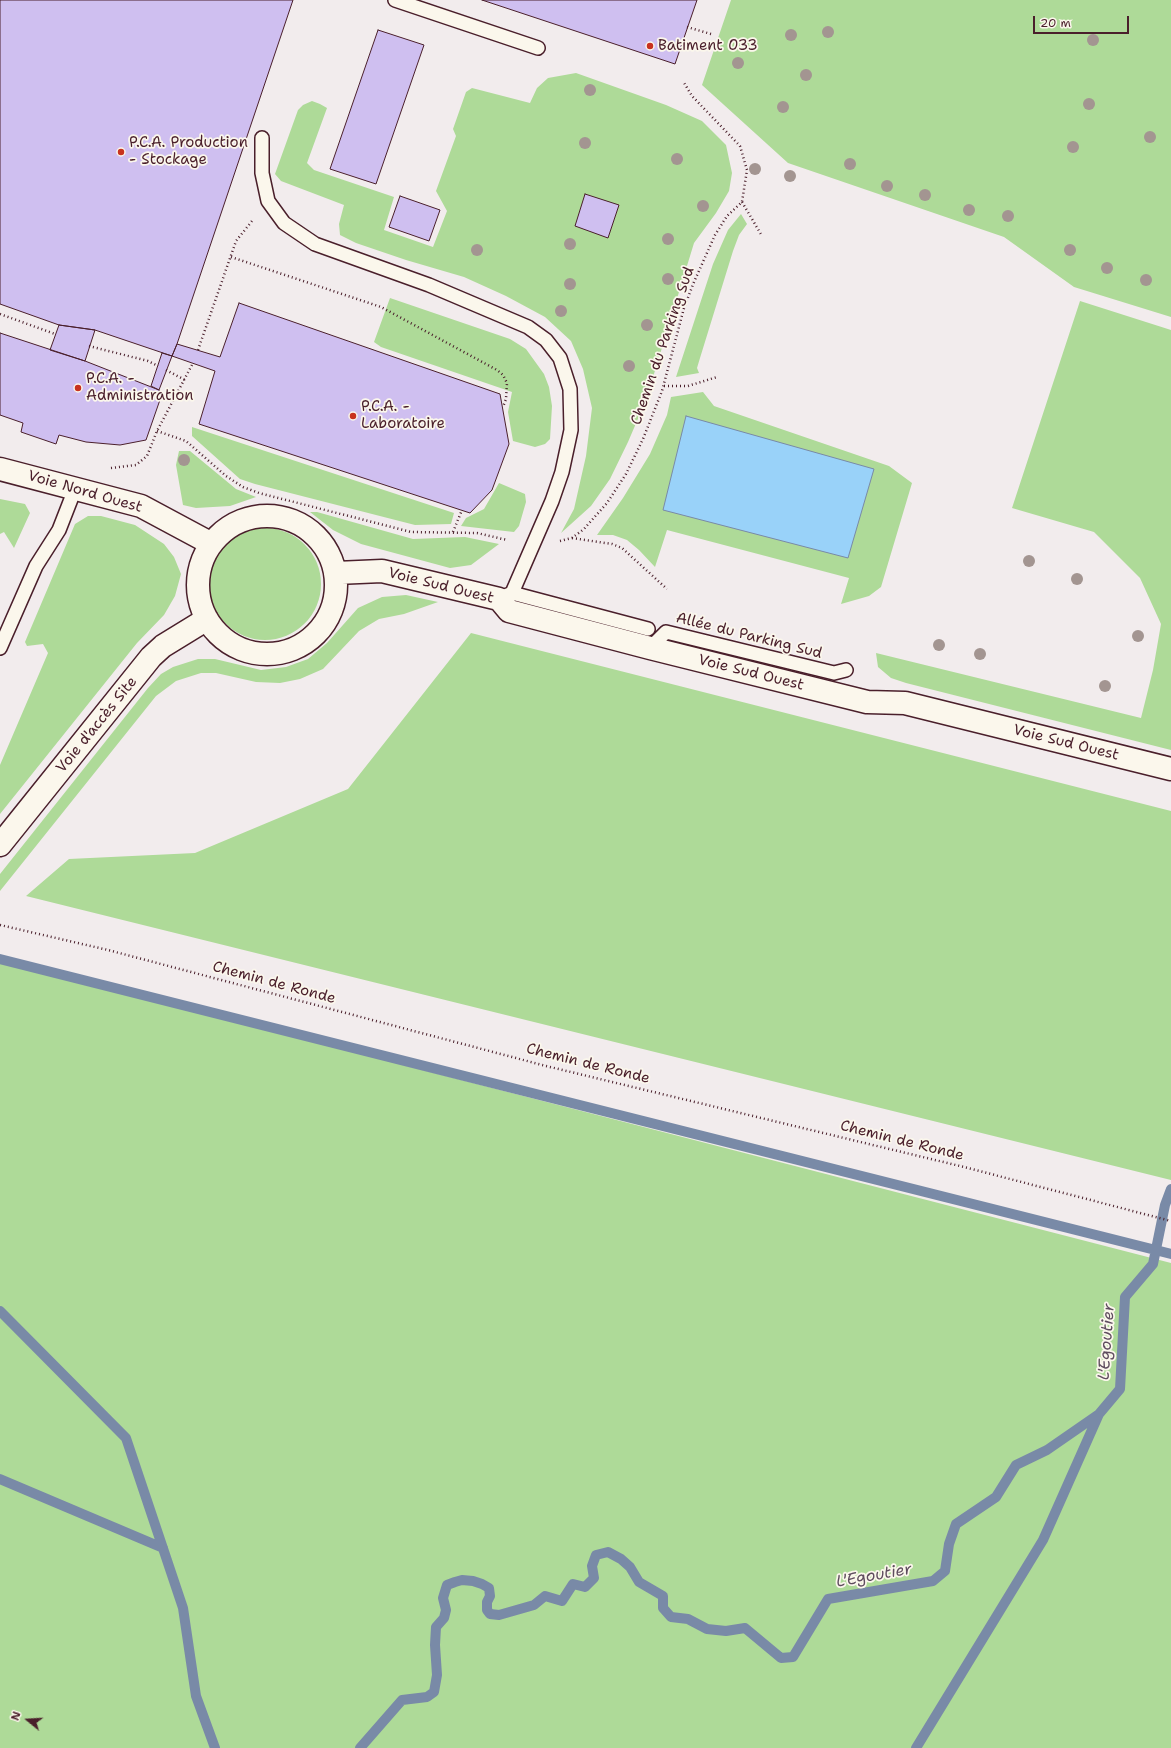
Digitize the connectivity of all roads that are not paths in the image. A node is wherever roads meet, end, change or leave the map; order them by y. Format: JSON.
{"nodes":[{"id":1,"x":395,"y":0,"type":"edge"},
{"id":2,"x":538,"y":48,"type":"dead end"},
{"id":3,"x":262,"y":138,"type":"dead end"},
{"id":4,"x":0,"y":469,"type":"edge"},
{"id":5,"x":75,"y":489,"type":"junction"},
{"id":6,"x":210,"y":543,"type":"junction"},
{"id":7,"x":336,"y":573,"type":"junction"},
{"id":8,"x":505,"y":596,"type":"junction"},
{"id":9,"x":207,"y":619,"type":"junction"},
{"id":10,"x":649,"y":638,"type":"junction"},
{"id":11,"x":0,"y":648,"type":"edge"},
{"id":12,"x":846,"y":670,"type":"dead end"},
{"id":13,"x":1171,"y":769,"type":"edge"},
{"id":14,"x":0,"y":845,"type":"edge"}],
"edges":[{"from":1,"to":2,"type":"lane"},
{"from":3,"to":8,"type":"lane"},
{"from":4,"to":5,"type":"street","name":"Voie Nord Ouest"},
{"from":5,"to":6,"type":"street","name":"Voie Nord Ouest"},
{"from":5,"to":11,"type":"lane"},
{"from":6,"to":7,"type":"street"},
{"from":6,"to":9,"type":"street"},
{"from":7,"to":8,"type":"street","name":"Voie Sud Ouest"},
{"from":7,"to":9,"type":"street"},
{"from":8,"to":10,"type":"street","name":"Voie Sud Ouest"},
{"from":9,"to":14,"type":"street","name":"Voie d'accès Site"},
{"from":10,"to":12,"type":"lane","name":"Allée du Parking Sud"},
{"from":10,"to":13,"type":"street","name":"Voie Sud Ouest"}]}
